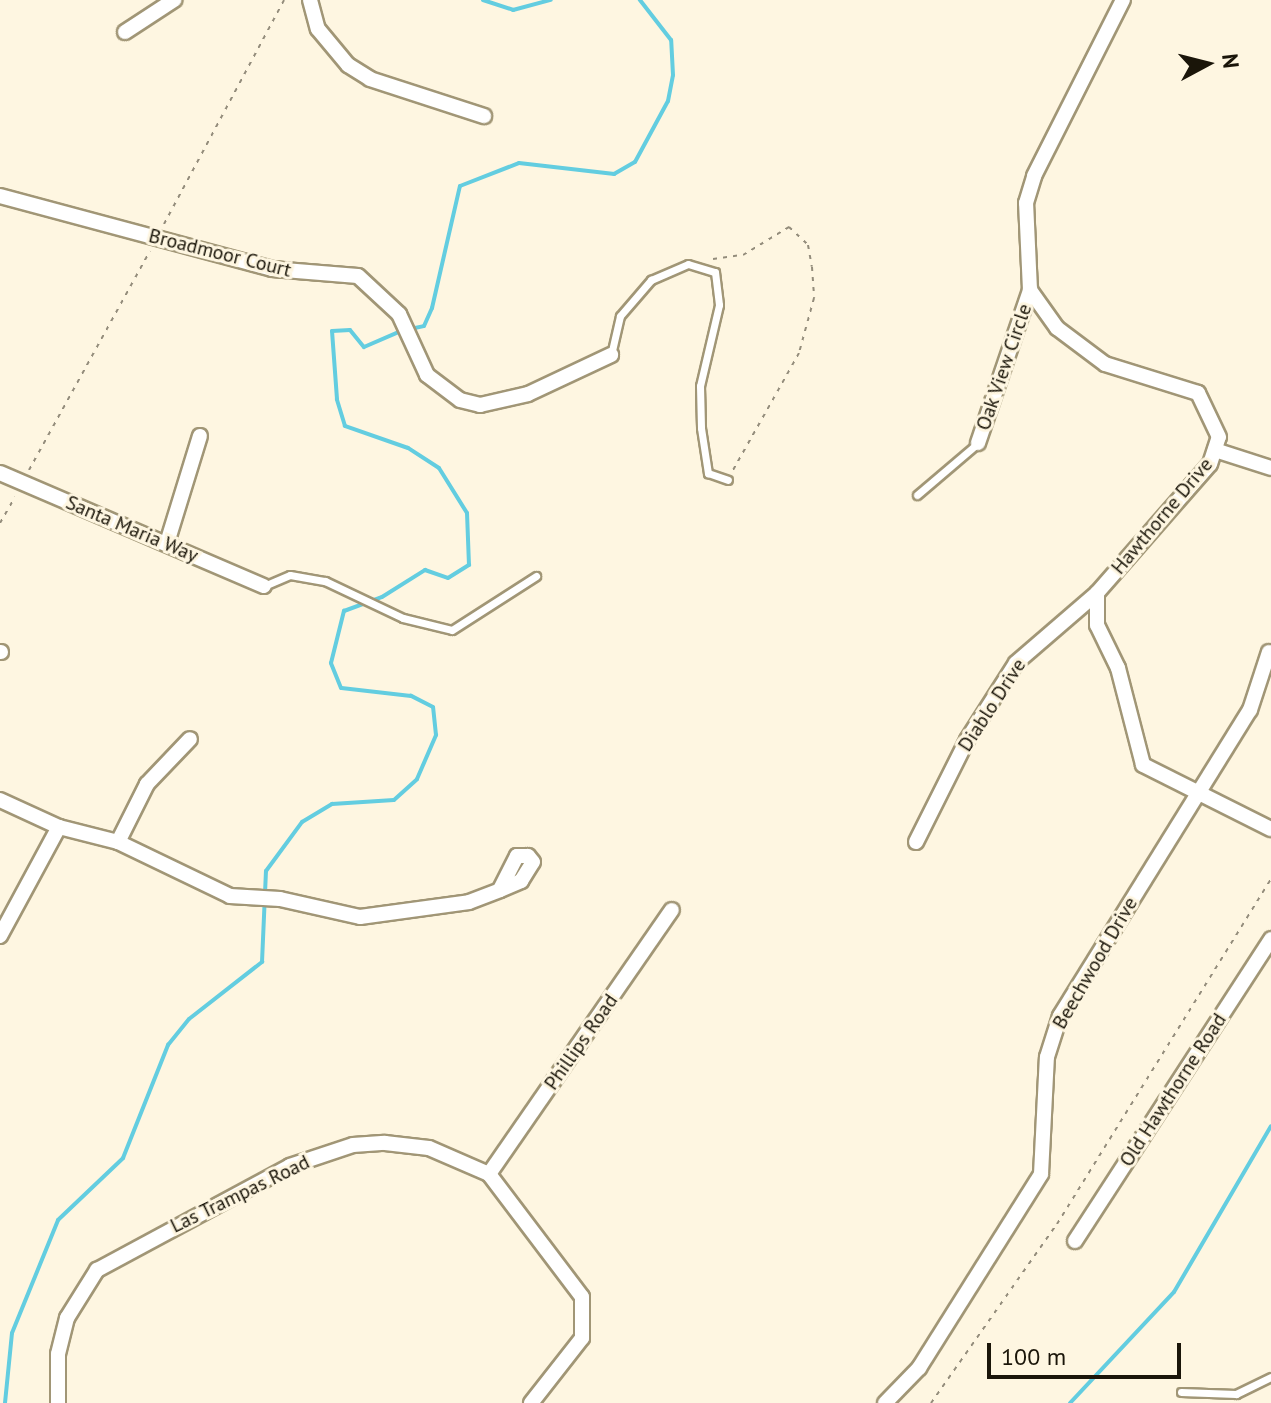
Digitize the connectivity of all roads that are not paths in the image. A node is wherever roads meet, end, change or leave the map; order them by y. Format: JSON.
{"nodes":[{"id":1,"x":174,"y":0,"type":"edge"},
{"id":2,"x":310,"y":0,"type":"edge"},
{"id":3,"x":1123,"y":0,"type":"edge"},
{"id":4,"x":125,"y":32,"type":"dead end"},
{"id":5,"x":484,"y":116,"type":"dead end"},
{"id":6,"x":0,"y":196,"type":"edge"},
{"id":7,"x":1030,"y":290,"type":"junction"},
{"id":8,"x":611,"y":355,"type":"joint"},
{"id":9,"x":200,"y":436,"type":"dead end"},
{"id":10,"x":978,"y":443,"type":"joint"},
{"id":11,"x":1215,"y":450,"type":"junction"},
{"id":12,"x":1271,"y":468,"type":"edge"},
{"id":13,"x":0,"y":473,"type":"edge"},
{"id":14,"x":728,"y":480,"type":"road end"},
{"id":15,"x":917,"y":495,"type":"dead end"},
{"id":16,"x":167,"y":543,"type":"junction"},
{"id":17,"x":536,"y":576,"type":"dead end"},
{"id":18,"x":264,"y":586,"type":"joint"},
{"id":19,"x":1097,"y":593,"type":"junction"},
{"id":20,"x":1269,"y":652,"type":"dead end"},
{"id":21,"x":190,"y":739,"type":"dead end"},
{"id":22,"x":1197,"y":795,"type":"junction"},
{"id":23,"x":0,"y":800,"type":"edge"},
{"id":24,"x":59,"y":827,"type":"junction"},
{"id":25,"x":1271,"y":829,"type":"edge"},
{"id":26,"x":118,"y":842,"type":"junction"},
{"id":27,"x":916,"y":842,"type":"dead end"},
{"id":28,"x":500,"y":890,"type":"dead end"},
{"id":29,"x":672,"y":910,"type":"dead end"},
{"id":30,"x":0,"y":936,"type":"edge"},
{"id":31,"x":1271,"y":939,"type":"edge"},
{"id":32,"x":489,"y":1174,"type":"junction"},
{"id":33,"x":1075,"y":1241,"type":"dead end"},
{"id":34,"x":1271,"y":1377,"type":"edge"},
{"id":35,"x":1181,"y":1392,"type":"dead end"},
{"id":36,"x":58,"y":1403,"type":"edge"},
{"id":37,"x":531,"y":1403,"type":"edge"},
{"id":38,"x":885,"y":1403,"type":"edge"}],
"edges":[{"from":1,"to":4,"type":"street"},
{"from":2,"to":5,"type":"street"},
{"from":3,"to":7,"type":"street"},
{"from":6,"to":8,"type":"street","name":"Broadmoor Court"},
{"from":7,"to":10,"type":"street","name":"Oak View Circle"},
{"from":7,"to":11,"type":"street","name":"Hawthorne Drive"},
{"from":8,"to":14,"type":"lane"},
{"from":9,"to":16,"type":"street"},
{"from":10,"to":15,"type":"lane"},
{"from":11,"to":12,"type":"street"},
{"from":11,"to":19,"type":"street","name":"Hawthorne Drive"},
{"from":13,"to":16,"type":"street","name":"Santa Maria Way"},
{"from":16,"to":18,"type":"street","name":"Santa Maria Way"},
{"from":17,"to":18,"type":"lane"},
{"from":19,"to":22,"type":"street","name":"Hawthorne Drive"},
{"from":19,"to":27,"type":"street","name":"Diablo Drive"},
{"from":20,"to":22,"type":"street","name":"Beechwood Drive"},
{"from":21,"to":26,"type":"street"},
{"from":22,"to":25,"type":"street","name":"Hawthorne Drive"},
{"from":22,"to":38,"type":"street","name":"Beechwood Drive"},
{"from":23,"to":24,"type":"street"},
{"from":24,"to":26,"type":"street"},
{"from":24,"to":30,"type":"street"},
{"from":26,"to":28,"type":"street"},
{"from":29,"to":32,"type":"street","name":"Phillips Road"},
{"from":31,"to":33,"type":"street","name":"Old Hawthorne Road"},
{"from":32,"to":36,"type":"street","name":"Las Trampas Road"},
{"from":32,"to":37,"type":"street","name":"Las Trampas Road"},
{"from":34,"to":35,"type":"lane"}]}
